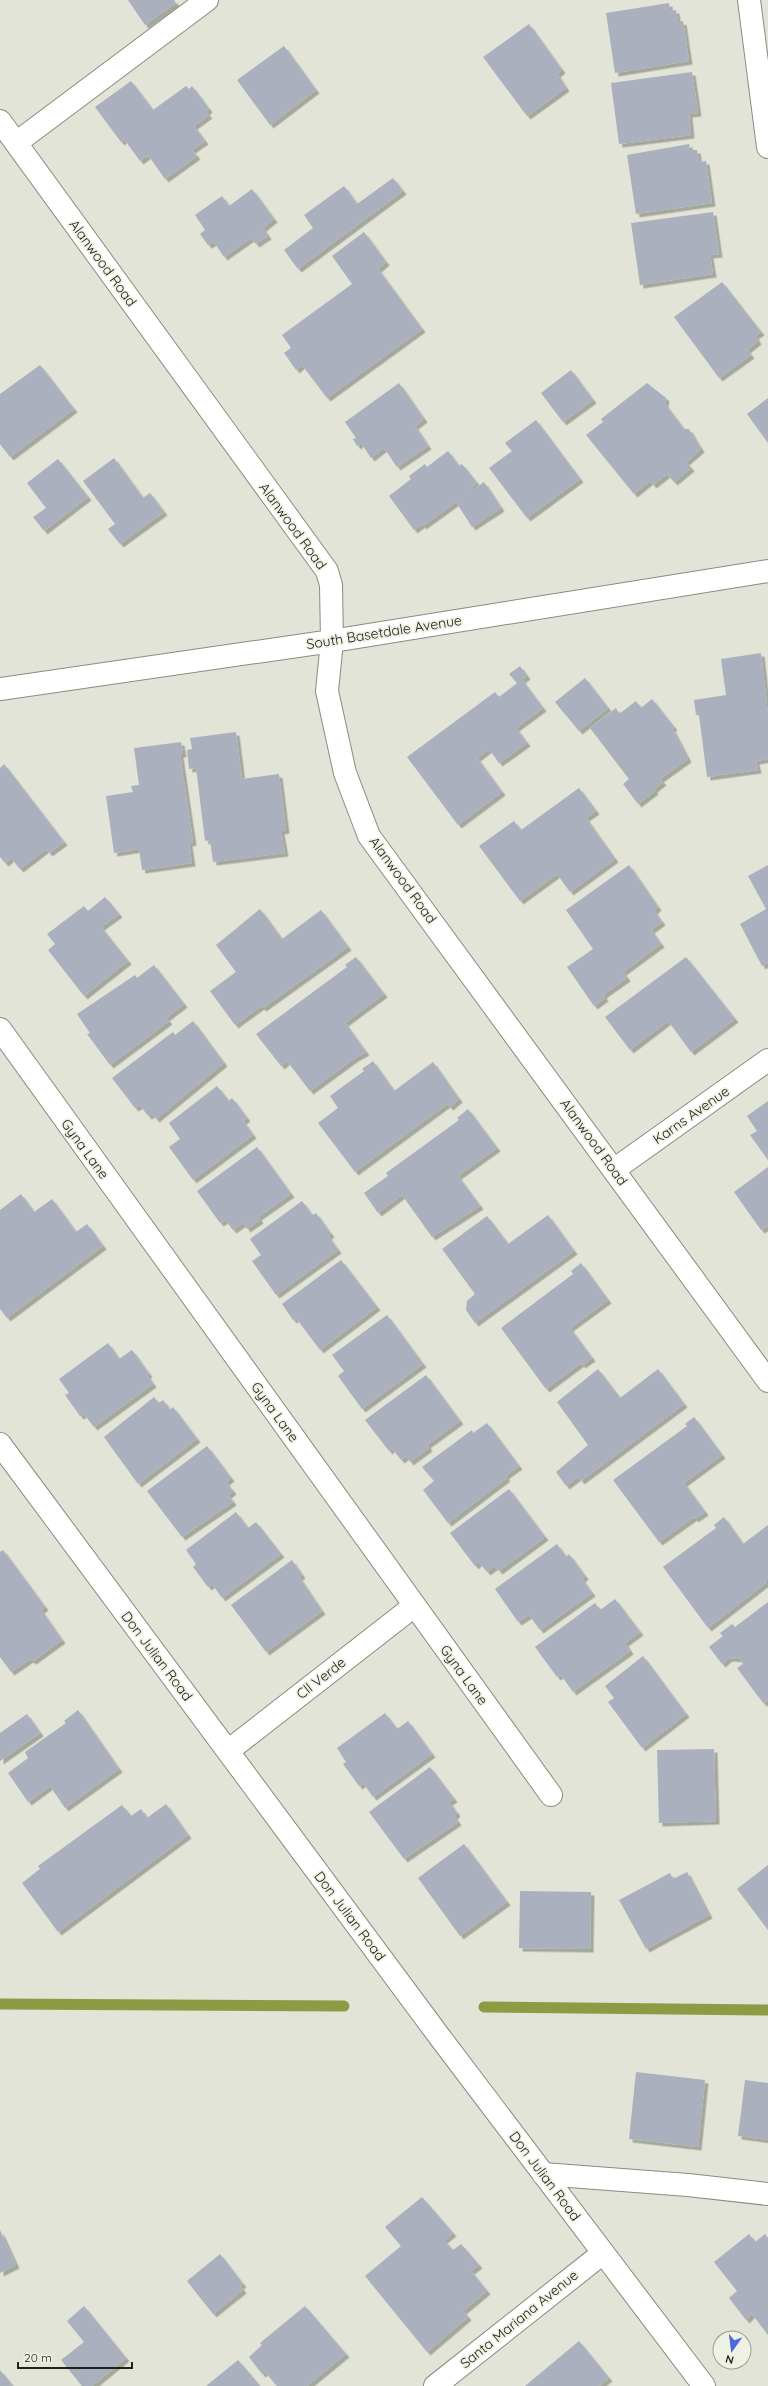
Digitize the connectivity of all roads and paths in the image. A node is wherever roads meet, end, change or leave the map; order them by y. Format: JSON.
{"nodes":[{"id":1,"x":206,"y":0,"type":"edge"},
{"id":2,"x":749,"y":0,"type":"edge"},
{"id":3,"x":0,"y":122,"type":"edge"},
{"id":4,"x":16,"y":143,"type":"junction"},
{"id":5,"x":768,"y":147,"type":"edge"},
{"id":6,"x":768,"y":571,"type":"edge"},
{"id":7,"x":332,"y":641,"type":"junction"},
{"id":8,"x":0,"y":689,"type":"edge"},
{"id":9,"x":0,"y":1029,"type":"edge"},
{"id":10,"x":768,"y":1060,"type":"edge"},
{"id":11,"x":615,"y":1169,"type":"junction"},
{"id":12,"x":768,"y":1380,"type":"edge"},
{"id":13,"x":2,"y":1450,"type":"edge"},
{"id":14,"x":414,"y":1606,"type":"junction"},
{"id":15,"x":228,"y":1751,"type":"junction"},
{"id":16,"x":551,"y":1795,"type":"dead end"},
{"id":17,"x":543,"y":2174,"type":"junction"},
{"id":18,"x":768,"y":2194,"type":"edge"},
{"id":19,"x":603,"y":2252,"type":"junction"},
{"id":20,"x":436,"y":2386,"type":"edge"},
{"id":21,"x":704,"y":2386,"type":"edge"}],
"edges":[{"from":1,"to":4,"type":"street"},
{"from":2,"to":5,"type":"street"},
{"from":3,"to":4,"type":"street","name":"Alanwood Road"},
{"from":4,"to":7,"type":"street","name":"Alanwood Road"},
{"from":6,"to":7,"type":"street","name":"South Basetdale Avenue"},
{"from":7,"to":8,"type":"street","name":"South Basetdale Avenue"},
{"from":7,"to":11,"type":"street","name":"Alanwood Road"},
{"from":9,"to":14,"type":"street","name":"Gyna Lane"},
{"from":10,"to":11,"type":"street","name":"Karns Avenue"},
{"from":11,"to":12,"type":"street","name":"Alanwood Road"},
{"from":13,"to":15,"type":"street","name":"Don Julian Road"},
{"from":14,"to":15,"type":"street","name":"Cll Verde"},
{"from":14,"to":16,"type":"street","name":"Gyna Lane"},
{"from":15,"to":17,"type":"street","name":"Don Julian Road"},
{"from":17,"to":18,"type":"street"},
{"from":17,"to":19,"type":"street","name":"Don Julian Road"},
{"from":19,"to":20,"type":"street","name":"Santa Mariana Avenue"},
{"from":19,"to":21,"type":"street","name":"Don Julian Road"}]}
